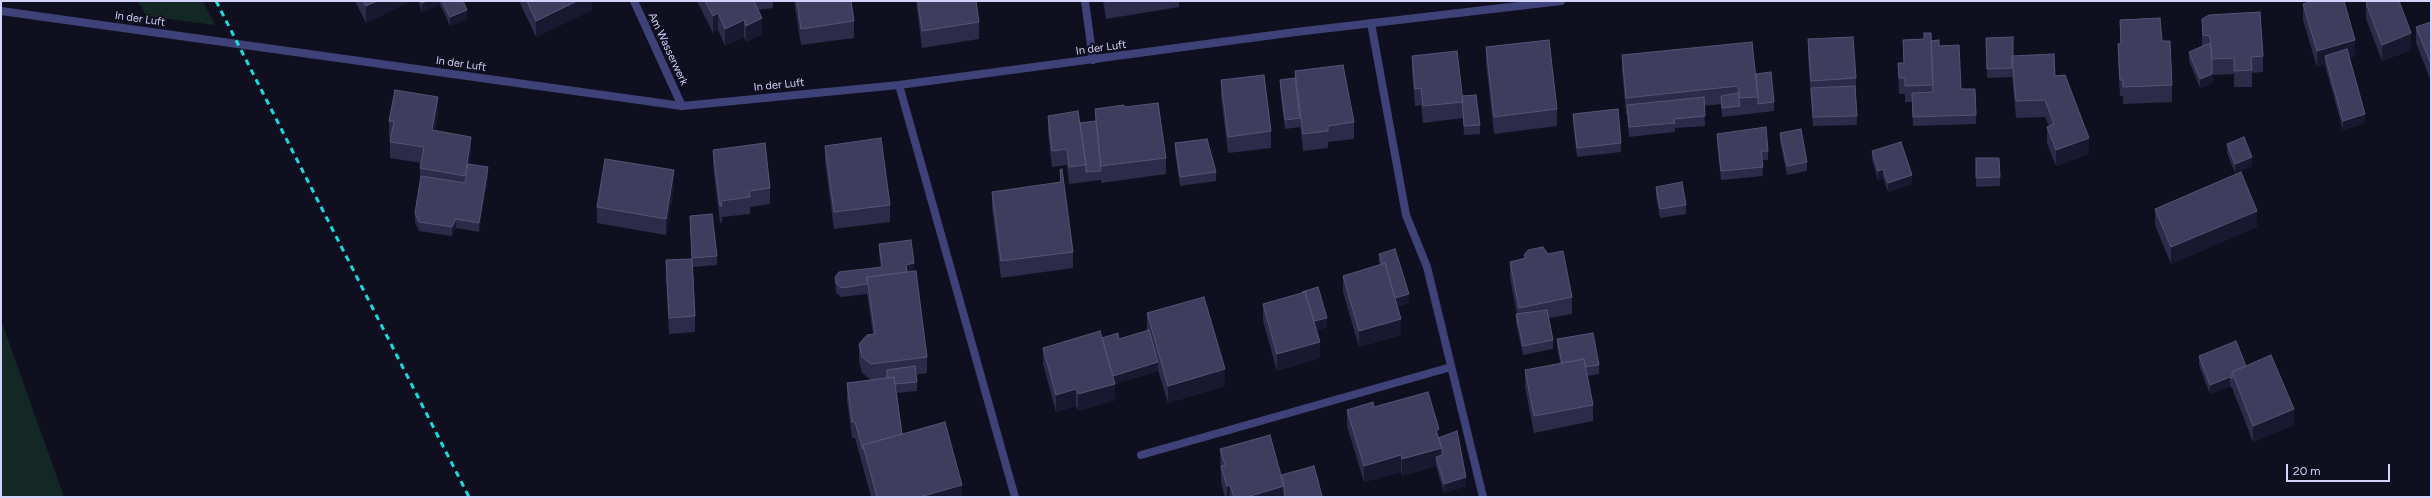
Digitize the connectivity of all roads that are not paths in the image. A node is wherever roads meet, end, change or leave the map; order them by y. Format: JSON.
{"nodes":[{"id":1,"x":634,"y":1,"type":"edge"},
{"id":2,"x":1085,"y":1,"type":"edge"},
{"id":3,"x":1561,"y":1,"type":"edge"},
{"id":4,"x":1,"y":11,"type":"edge"},
{"id":5,"x":1371,"y":23,"type":"junction"},
{"id":6,"x":1093,"y":60,"type":"junction"},
{"id":7,"x":899,"y":85,"type":"junction"},
{"id":8,"x":682,"y":106,"type":"junction"},
{"id":9,"x":1451,"y":367,"type":"junction"},
{"id":10,"x":1141,"y":455,"type":"dead end"},
{"id":11,"x":1015,"y":497,"type":"edge"},
{"id":12,"x":1483,"y":497,"type":"edge"}],
"edges":[{"from":1,"to":8,"type":"street","name":"Am Wasserwerk"},
{"from":2,"to":6,"type":"street"},
{"from":3,"to":5,"type":"street","name":"In der Luft"},
{"from":4,"to":8,"type":"street","name":"In der Luft"},
{"from":5,"to":6,"type":"street","name":"In der Luft"},
{"from":5,"to":9,"type":"street"},
{"from":6,"to":7,"type":"street","name":"In der Luft"},
{"from":7,"to":8,"type":"street","name":"In der Luft"},
{"from":7,"to":11,"type":"street"},
{"from":9,"to":10,"type":"street"},
{"from":9,"to":12,"type":"street"}]}
